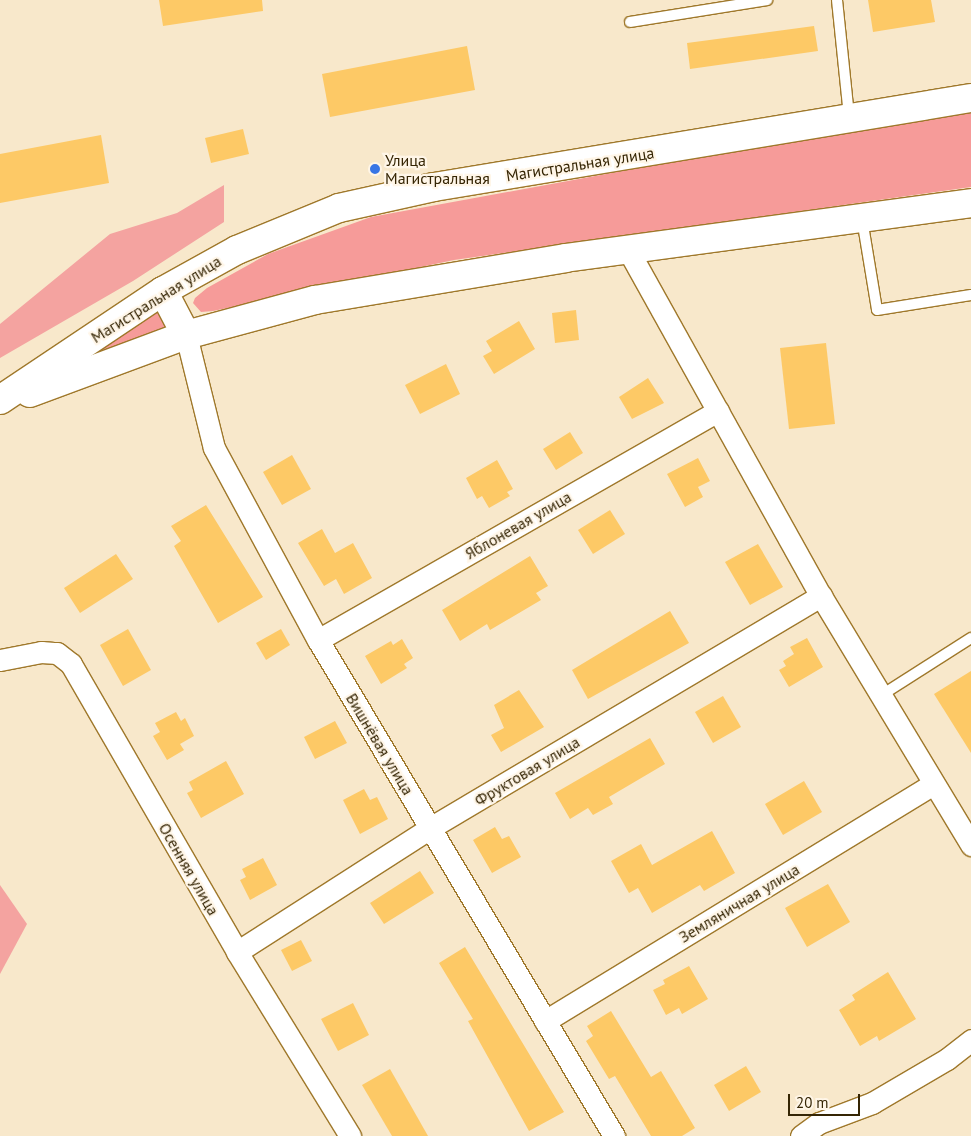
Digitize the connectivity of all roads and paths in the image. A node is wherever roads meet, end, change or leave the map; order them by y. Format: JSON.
{"nodes":[{"id":1,"x":767,"y":0,"type":"edge"},
{"id":2,"x":837,"y":0,"type":"edge"},
{"id":3,"x":630,"y":22,"type":"dead end"},
{"id":4,"x":971,"y":98,"type":"edge"},
{"id":5,"x":849,"y":120,"type":"junction"},
{"id":6,"x":971,"y":203,"type":"edge"},
{"id":7,"x":862,"y":218,"type":"junction"},
{"id":8,"x":627,"y":248,"type":"junction"},
{"id":9,"x":163,"y":291,"type":"junction"},
{"id":10,"x":971,"y":295,"type":"edge"},
{"id":11,"x":186,"y":335,"type":"junction"},
{"id":12,"x":0,"y":400,"type":"edge"},
{"id":13,"x":0,"y":404,"type":"edge"},
{"id":14,"x":718,"y":411,"type":"junction"},
{"id":15,"x":821,"y":596,"type":"junction"},
{"id":16,"x":971,"y":638,"type":"edge"},
{"id":17,"x":318,"y":640,"type":"junction"},
{"id":18,"x":0,"y":660,"type":"edge"},
{"id":19,"x":880,"y":696,"type":"junction"},
{"id":20,"x":932,"y":785,"type":"junction"},
{"id":21,"x":430,"y":828,"type":"junction"},
{"id":22,"x":971,"y":845,"type":"edge"},
{"id":23,"x":236,"y":952,"type":"junction"},
{"id":24,"x":545,"y":1021,"type":"junction"},
{"id":25,"x":971,"y":1040,"type":"edge"},
{"id":26,"x":350,"y":1136,"type":"edge"},
{"id":27,"x":614,"y":1136,"type":"edge"},
{"id":28,"x":801,"y":1136,"type":"edge"}],
"edges":[{"from":1,"to":3,"type":"lane"},
{"from":2,"to":5,"type":"lane"},
{"from":4,"to":5,"type":"main road","name":"Магистральная улица"},
{"from":5,"to":9,"type":"main road","name":"Магистральная улица"},
{"from":6,"to":7,"type":"main road","name":"Магистральная улица"},
{"from":7,"to":8,"type":"main road","name":"Магистральная улица"},
{"from":7,"to":10,"type":"lane"},
{"from":8,"to":11,"type":"main road","name":"Магистральная улица"},
{"from":8,"to":14,"type":"street"},
{"from":9,"to":11,"type":"main road"},
{"from":9,"to":12,"type":"main road","name":"Магистральная улица"},
{"from":11,"to":13,"type":"main road","name":"Магистральная улица"},
{"from":11,"to":17,"type":"street","name":"Вишнёвая улица"},
{"from":14,"to":15,"type":"street"},
{"from":14,"to":17,"type":"street","name":"Яблоневая улица"},
{"from":15,"to":19,"type":"street"},
{"from":15,"to":21,"type":"street","name":"Фруктовая улица"},
{"from":16,"to":19,"type":"lane"},
{"from":17,"to":21,"type":"street","name":"Вишнёвая улица"},
{"from":18,"to":23,"type":"street","name":"Осенняя улица"},
{"from":19,"to":20,"type":"street"},
{"from":20,"to":22,"type":"street"},
{"from":20,"to":24,"type":"street","name":"Земляничная улица"},
{"from":21,"to":23,"type":"street","name":"Фруктовая улица"},
{"from":21,"to":24,"type":"street","name":"Вишнёвая улица"},
{"from":23,"to":26,"type":"street","name":"Осенняя улица"},
{"from":24,"to":27,"type":"street","name":"Вишнёвая улица"},
{"from":25,"to":28,"type":"street"}]}
